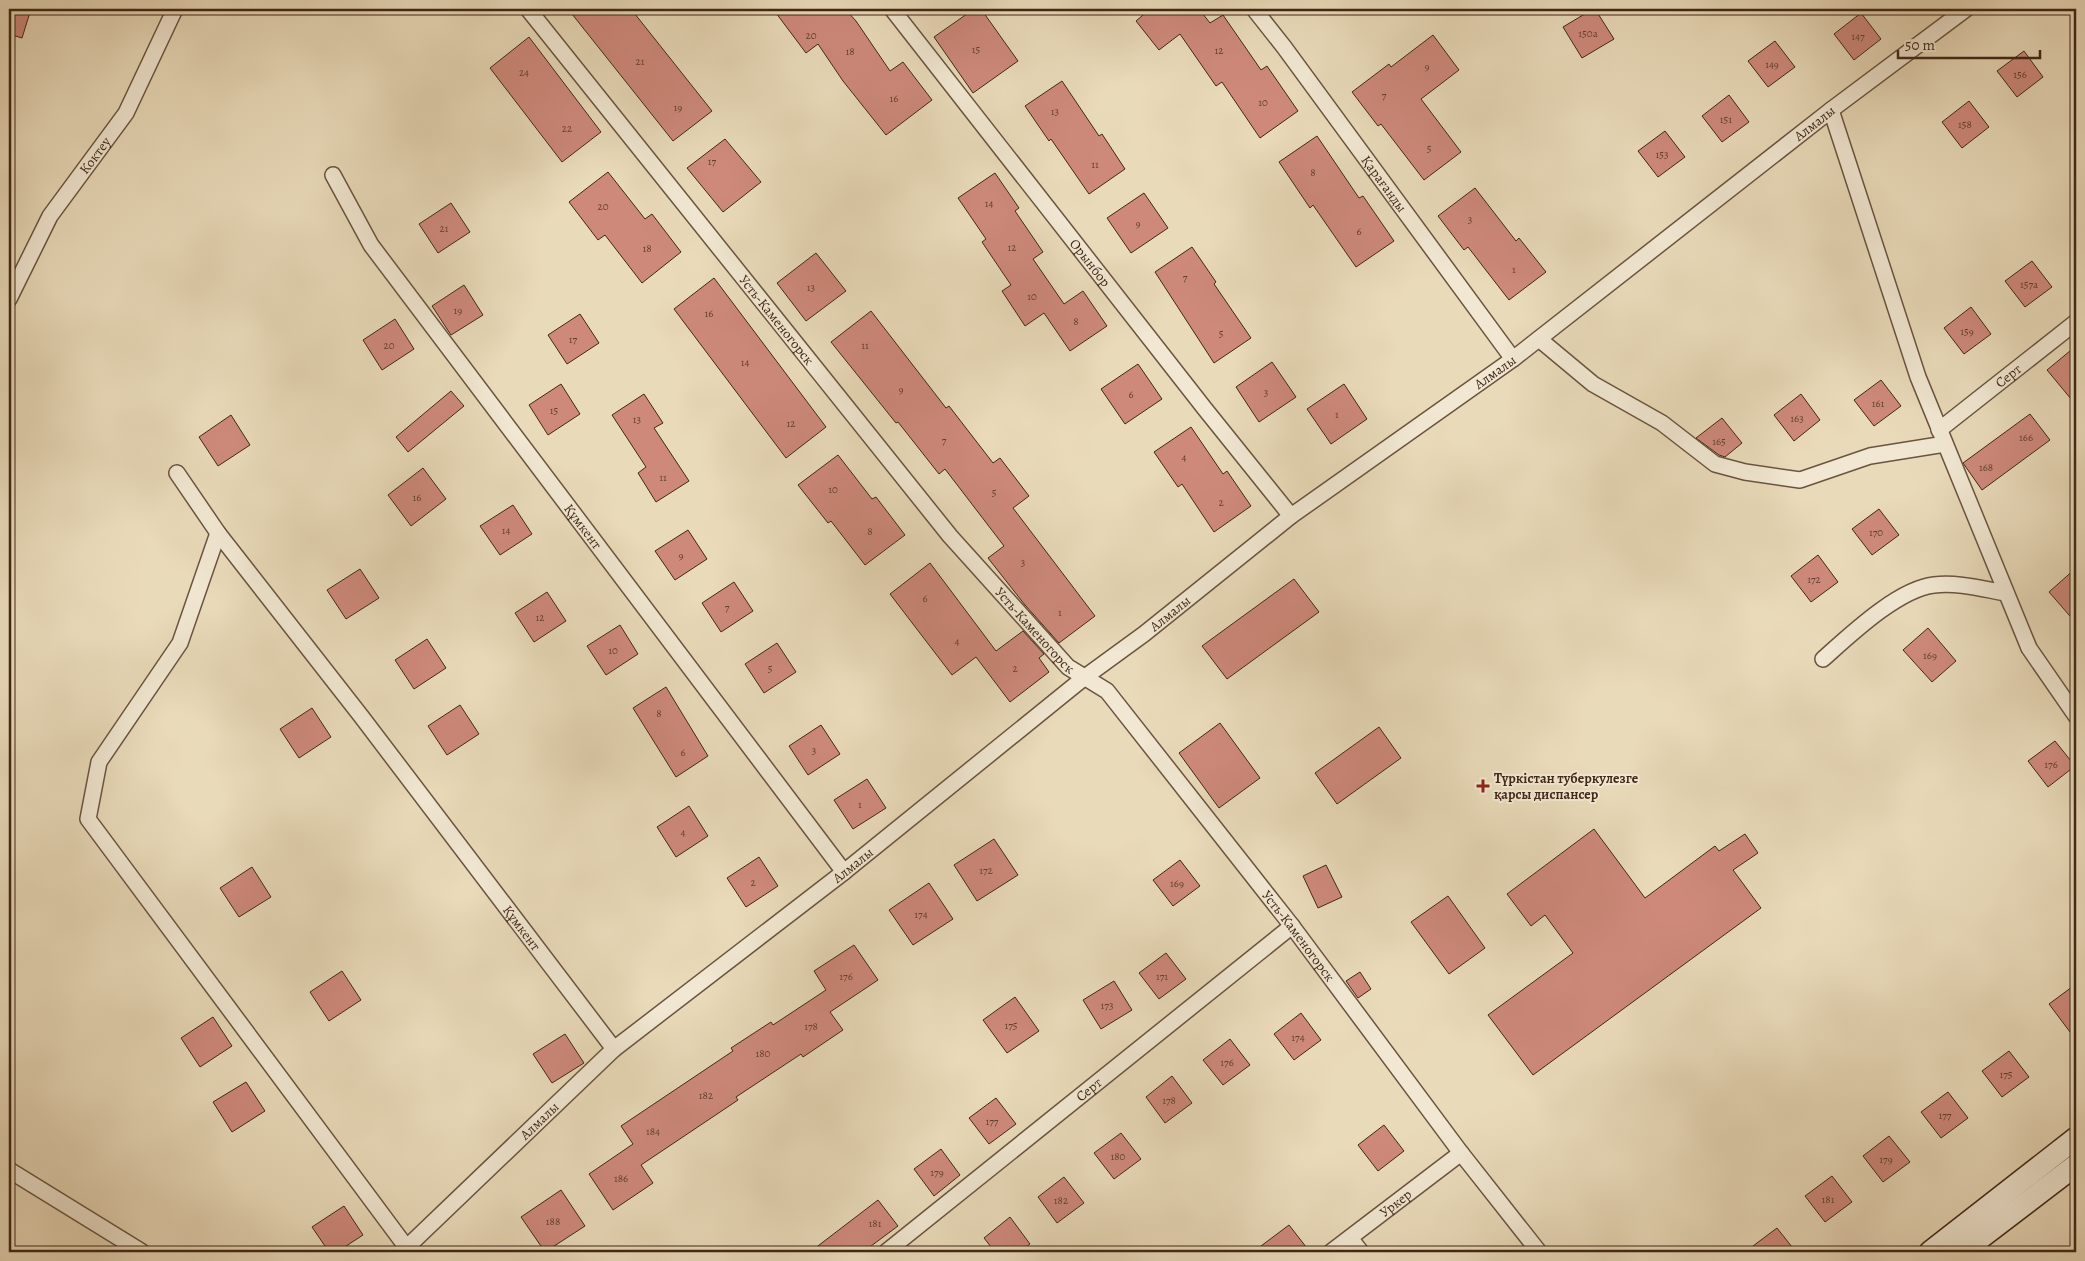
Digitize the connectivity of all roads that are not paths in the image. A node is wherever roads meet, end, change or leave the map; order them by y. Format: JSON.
{"nodes":[{"id":1,"x":175,"y":9,"type":"edge"},
{"id":2,"x":528,"y":9,"type":"edge"},
{"id":3,"x":892,"y":9,"type":"edge"},
{"id":4,"x":1254,"y":9,"type":"edge"},
{"id":5,"x":1966,"y":9,"type":"edge"},
{"id":6,"x":1831,"y":110,"type":"junction"},
{"id":7,"x":333,"y":175,"type":"dead end"},
{"id":8,"x":9,"y":299,"type":"edge"},
{"id":9,"x":2076,"y":322,"type":"edge"},
{"id":10,"x":1539,"y":339,"type":"junction"},
{"id":11,"x":1513,"y":359,"type":"junction"},
{"id":12,"x":1939,"y":430,"type":"junction"},
{"id":13,"x":1945,"y":444,"type":"junction"},
{"id":14,"x":177,"y":473,"type":"dead end"},
{"id":15,"x":1291,"y":516,"type":"junction"},
{"id":16,"x":218,"y":533,"type":"junction"},
{"id":17,"x":2006,"y":593,"type":"junction"},
{"id":18,"x":1823,"y":659,"type":"dead end"},
{"id":19,"x":1086,"y":677,"type":"junction"},
{"id":20,"x":2071,"y":697,"type":"edge"},
{"id":21,"x":2076,"y":716,"type":"edge"},
{"id":22,"x":844,"y":872,"type":"junction"},
{"id":23,"x":1292,"y":926,"type":"junction"},
{"id":24,"x":614,"y":1049,"type":"junction"},
{"id":25,"x":2076,"y":1138,"type":"edge"},
{"id":26,"x":1461,"y":1153,"type":"junction"},
{"id":27,"x":2076,"y":1165,"type":"edge"},
{"id":28,"x":9,"y":1170,"type":"edge"},
{"id":29,"x":1350,"y":1238,"type":"junction"},
{"id":30,"x":405,"y":1250,"type":"edge"},
{"id":31,"x":142,"y":1252,"type":"edge"},
{"id":32,"x":886,"y":1252,"type":"edge"},
{"id":33,"x":1331,"y":1252,"type":"edge"},
{"id":34,"x":1361,"y":1252,"type":"edge"},
{"id":35,"x":1539,"y":1252,"type":"edge"},
{"id":36,"x":1930,"y":1252,"type":"edge"},
{"id":37,"x":1962,"y":1252,"type":"edge"}],
"edges":[{"from":1,"to":8,"type":"street","name":"Коктеу"},
{"from":2,"to":19,"type":"street","name":"Усть-Каменогорск"},
{"from":3,"to":15,"type":"street","name":"Орынбор"},
{"from":4,"to":11,"type":"street","name":"Қарағанды"},
{"from":5,"to":6,"type":"street","name":"Алмалы"},
{"from":6,"to":10,"type":"street","name":"Алмалы"},
{"from":6,"to":12,"type":"street"},
{"from":7,"to":22,"type":"street","name":"Құмкент"},
{"from":9,"to":12,"type":"street","name":"Серт"},
{"from":10,"to":11,"type":"street","name":"Алмалы"},
{"from":10,"to":13,"type":"street"},
{"from":11,"to":15,"type":"street","name":"Алмалы"},
{"from":12,"to":13,"type":"street"},
{"from":13,"to":17,"type":"street"},
{"from":14,"to":16,"type":"street","name":"Құмкент"},
{"from":15,"to":19,"type":"street","name":"Алмалы"},
{"from":16,"to":24,"type":"street","name":"Құмкент"},
{"from":16,"to":30,"type":"street"},
{"from":17,"to":18,"type":"street"},
{"from":17,"to":20,"type":"street"},
{"from":19,"to":22,"type":"street","name":"Алмалы"},
{"from":19,"to":23,"type":"street","name":"Усть-Каменогорск"},
{"from":20,"to":21,"type":"street"},
{"from":22,"to":24,"type":"street","name":"Алмалы"},
{"from":23,"to":26,"type":"street","name":"Усть-Каменогорск"},
{"from":23,"to":32,"type":"street","name":"Серт"},
{"from":24,"to":30,"type":"street","name":"Алмалы"},
{"from":25,"to":36,"type":"main road"},
{"from":26,"to":29,"type":"street","name":"Уркер"},
{"from":26,"to":35,"type":"street","name":"Усть-Каменогорск"},
{"from":27,"to":37,"type":"main road"},
{"from":28,"to":31,"type":"street"},
{"from":29,"to":33,"type":"street","name":"Уркер"},
{"from":29,"to":34,"type":"street"}]}
